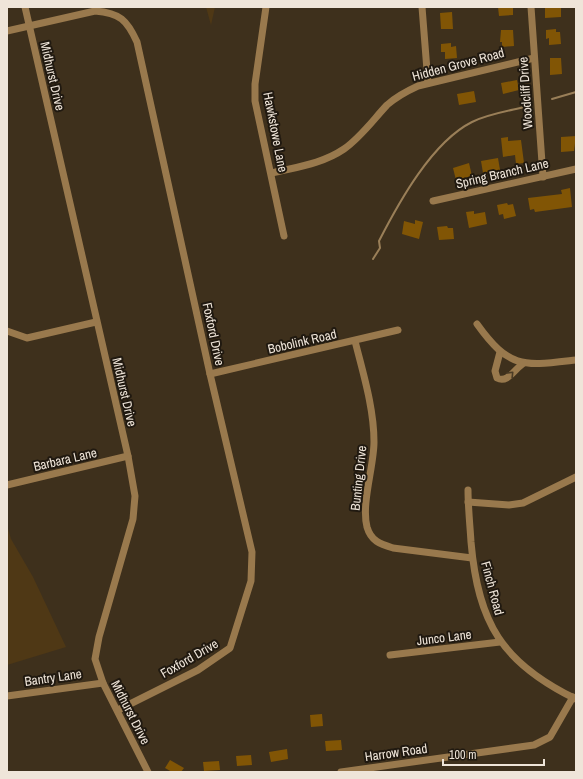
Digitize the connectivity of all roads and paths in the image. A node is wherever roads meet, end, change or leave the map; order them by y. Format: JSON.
{"nodes":[{"id":1,"x":26,"y":7,"type":"edge"},
{"id":2,"x":266,"y":7,"type":"edge"},
{"id":3,"x":422,"y":7,"type":"edge"},
{"id":4,"x":530,"y":7,"type":"edge"},
{"id":5,"x":30,"y":26,"type":"junction"},
{"id":6,"x":7,"y":31,"type":"edge"},
{"id":7,"x":534,"y":58,"type":"junction"},
{"id":8,"x":428,"y":83,"type":"junction"},
{"id":9,"x":576,"y":169,"type":"edge"},
{"id":10,"x":272,"y":173,"type":"junction"},
{"id":11,"x":543,"y":177,"type":"junction"},
{"id":12,"x":432,"y":201,"type":"dead end"},
{"id":13,"x":284,"y":236,"type":"dead end"},
{"id":14,"x":96,"y":322,"type":"junction"},
{"id":15,"x":477,"y":324,"type":"dead end"},
{"id":16,"x":398,"y":330,"type":"dead end"},
{"id":17,"x":7,"y":331,"type":"edge"},
{"id":18,"x":355,"y":340,"type":"junction"},
{"id":19,"x":500,"y":352,"type":"junction"},
{"id":20,"x":576,"y":360,"type":"edge"},
{"id":21,"x":524,"y":363,"type":"junction"},
{"id":22,"x":210,"y":374,"type":"junction"},
{"id":23,"x":128,"y":456,"type":"junction"},
{"id":24,"x":576,"y":477,"type":"edge"},
{"id":25,"x":7,"y":485,"type":"edge"},
{"id":26,"x":468,"y":490,"type":"dead end"},
{"id":27,"x":468,"y":502,"type":"junction"},
{"id":28,"x":472,"y":558,"type":"junction"},
{"id":29,"x":500,"y":642,"type":"junction"},
{"id":30,"x":390,"y":655,"type":"dead end"},
{"id":31,"x":102,"y":683,"type":"junction"},
{"id":32,"x":7,"y":696,"type":"edge"},
{"id":33,"x":574,"y":698,"type":"edge"},
{"id":34,"x":118,"y":710,"type":"junction"},
{"id":35,"x":148,"y":772,"type":"edge"},
{"id":36,"x":341,"y":772,"type":"edge"}],
"edges":[{"from":1,"to":5,"type":"street","name":"Midhurst Drive"},
{"from":2,"to":10,"type":"street","name":"Hawkstowe Lane"},
{"from":3,"to":8,"type":"street"},
{"from":4,"to":7,"type":"street","name":"Woodcliff Drive"},
{"from":5,"to":6,"type":"street","name":"Foxford Drive"},
{"from":5,"to":14,"type":"street","name":"Midhurst Drive"},
{"from":5,"to":22,"type":"street","name":"Foxford Drive"},
{"from":7,"to":8,"type":"street","name":"Hidden Grove Road"},
{"from":7,"to":11,"type":"street","name":"Woodcliff Drive"},
{"from":8,"to":10,"type":"street","name":"Hidden Grove Road"},
{"from":9,"to":11,"type":"street","name":"Spring Branch Lane"},
{"from":10,"to":13,"type":"street","name":"Hawkstowe Lane"},
{"from":11,"to":12,"type":"street","name":"Spring Branch Lane"},
{"from":14,"to":17,"type":"street"},
{"from":14,"to":23,"type":"street","name":"Midhurst Drive"},
{"from":15,"to":19,"type":"street"},
{"from":16,"to":18,"type":"street","name":"Bobolink Road"},
{"from":18,"to":22,"type":"street","name":"Bobolink Road"},
{"from":18,"to":28,"type":"street","name":"Bunting Drive"},
{"from":19,"to":21,"type":"street"},
{"from":19,"to":21,"type":"street","one_way":true},
{"from":20,"to":21,"type":"street"},
{"from":22,"to":34,"type":"street","name":"Foxford Drive"},
{"from":23,"to":25,"type":"street","name":"Barbara Lane"},
{"from":23,"to":31,"type":"street","name":"Midhurst Drive"},
{"from":24,"to":27,"type":"street"},
{"from":26,"to":27,"type":"street","name":"Finch Road"},
{"from":27,"to":28,"type":"street","name":"Finch Road"},
{"from":28,"to":29,"type":"street","name":"Finch Road"},
{"from":29,"to":30,"type":"street","name":"Junco Lane"},
{"from":29,"to":33,"type":"street","name":"Finch Road"},
{"from":31,"to":32,"type":"street","name":"Bantry Lane"},
{"from":31,"to":34,"type":"street","name":"Midhurst Drive"},
{"from":33,"to":36,"type":"street","name":"Harrow Road"},
{"from":34,"to":35,"type":"street","name":"Midhurst Drive"}]}
